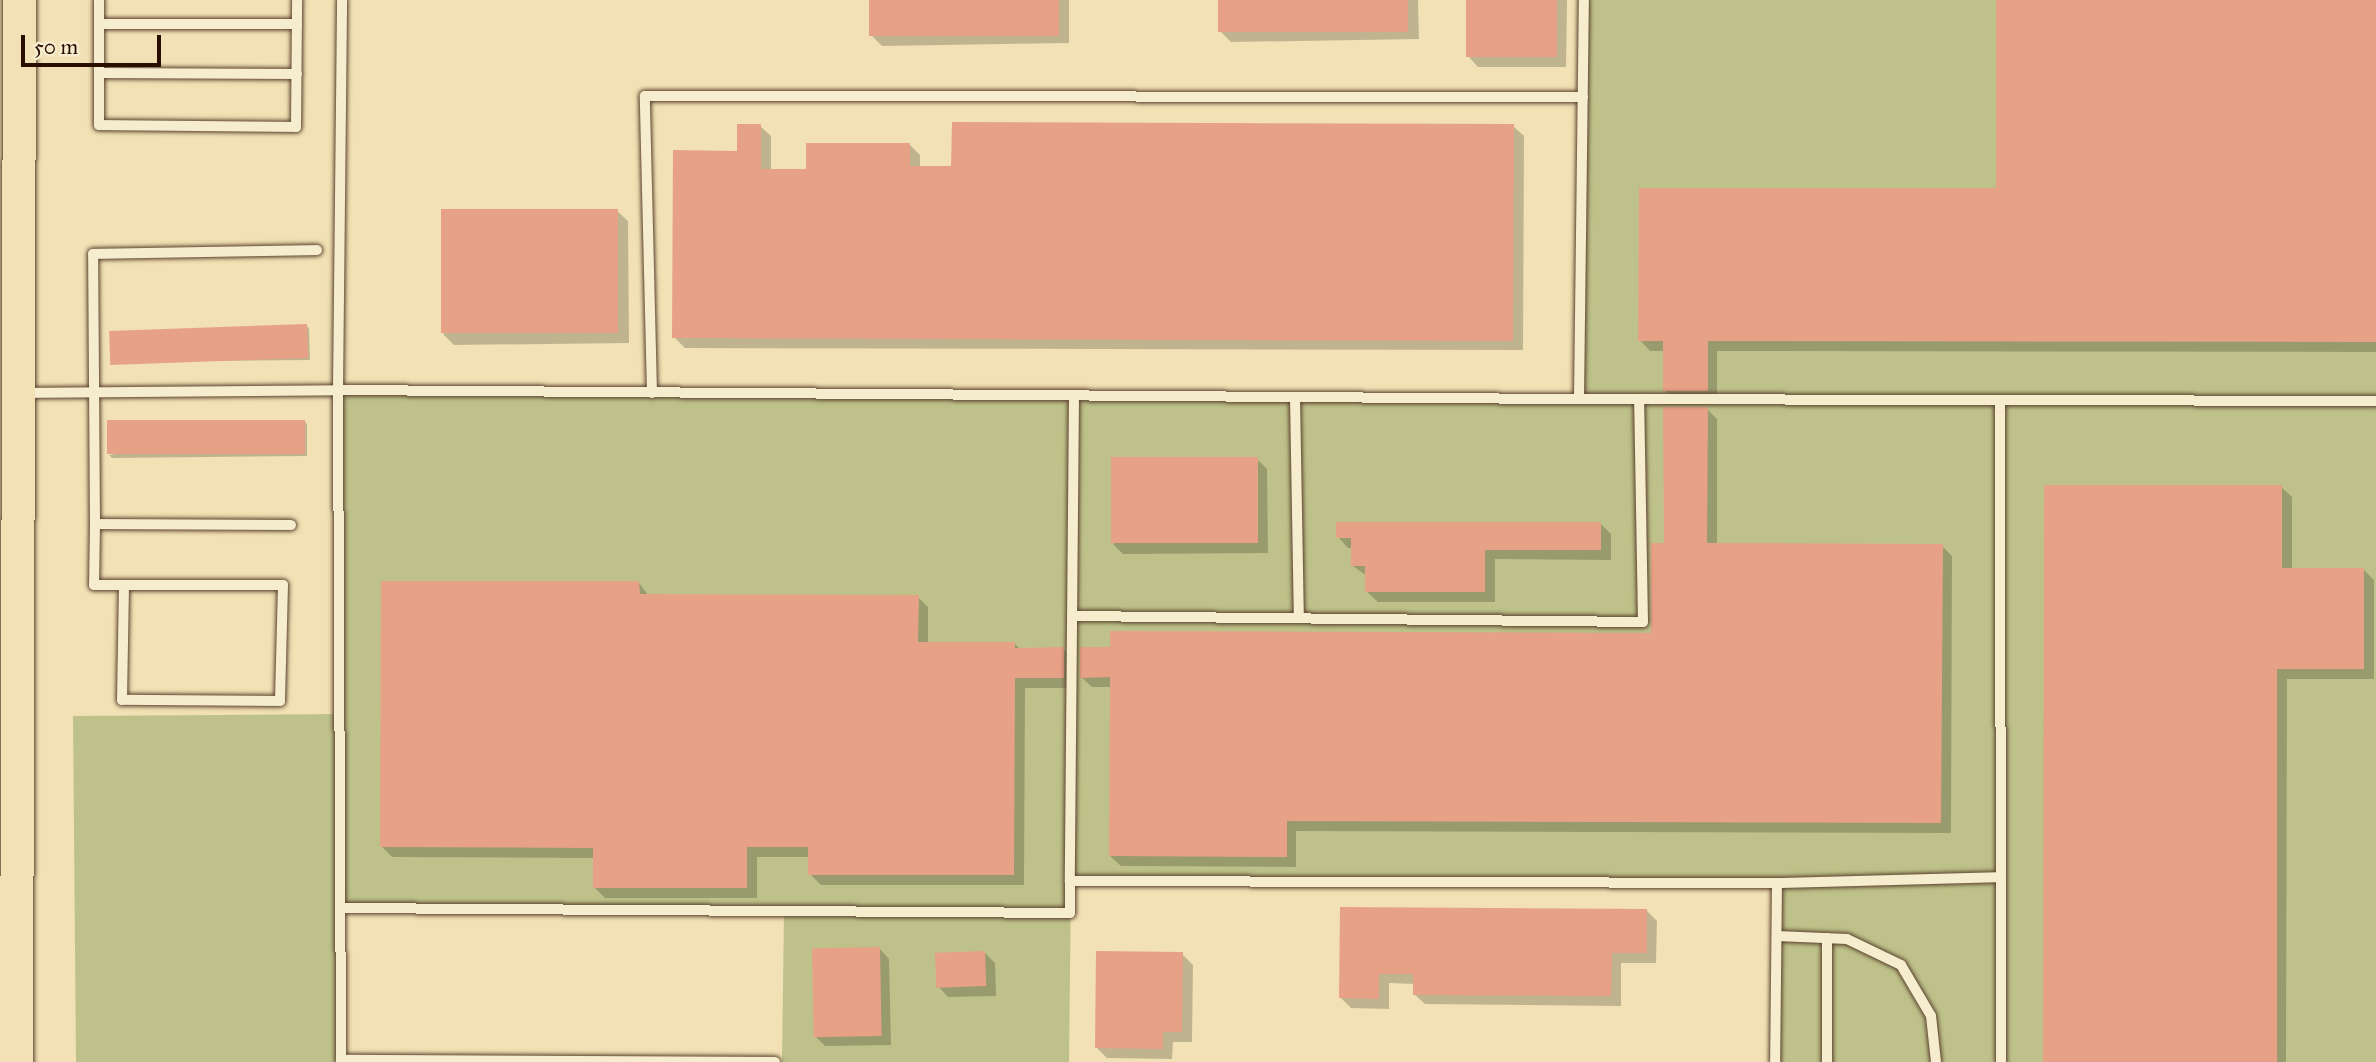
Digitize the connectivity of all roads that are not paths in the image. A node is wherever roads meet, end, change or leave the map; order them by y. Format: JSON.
{"nodes":[{"id":1,"x":19,"y":0,"type":"edge"},
{"id":2,"x":99,"y":0,"type":"edge"},
{"id":3,"x":297,"y":0,"type":"edge"},
{"id":4,"x":342,"y":0,"type":"edge"},
{"id":5,"x":1584,"y":0,"type":"edge"},
{"id":6,"x":99,"y":24,"type":"junction"},
{"id":7,"x":297,"y":24,"type":"junction"},
{"id":8,"x":99,"y":73,"type":"junction"},
{"id":9,"x":297,"y":74,"type":"junction"},
{"id":10,"x":1583,"y":97,"type":"junction"},
{"id":11,"x":317,"y":250,"type":"dead end"},
{"id":12,"x":338,"y":390,"type":"junction"},
{"id":13,"x":18,"y":393,"type":"junction"},
{"id":14,"x":93,"y":393,"type":"junction"},
{"id":15,"x":652,"y":393,"type":"junction"},
{"id":16,"x":1074,"y":396,"type":"junction"},
{"id":17,"x":1295,"y":397,"type":"junction"},
{"id":18,"x":1579,"y":399,"type":"junction"},
{"id":19,"x":1639,"y":399,"type":"junction"},
{"id":20,"x":2000,"y":400,"type":"junction"},
{"id":21,"x":2376,"y":401,"type":"edge"},
{"id":22,"x":95,"y":524,"type":"junction"},
{"id":23,"x":290,"y":525,"type":"dead end"},
{"id":24,"x":124,"y":585,"type":"junction"},
{"id":25,"x":1072,"y":615,"type":"junction"},
{"id":26,"x":1299,"y":618,"type":"junction"},
{"id":27,"x":2001,"y":877,"type":"junction"},
{"id":28,"x":1070,"y":881,"type":"junction"},
{"id":29,"x":1777,"y":883,"type":"junction"},
{"id":30,"x":341,"y":908,"type":"junction"},
{"id":31,"x":1777,"y":936,"type":"junction"},
{"id":32,"x":1827,"y":938,"type":"junction"},
{"id":33,"x":16,"y":1062,"type":"edge"},
{"id":34,"x":775,"y":1062,"type":"edge"},
{"id":35,"x":1774,"y":1062,"type":"edge"},
{"id":36,"x":1827,"y":1062,"type":"edge"},
{"id":37,"x":1936,"y":1062,"type":"edge"},
{"id":38,"x":2001,"y":1062,"type":"edge"}],
"edges":[{"from":1,"to":13,"type":"main road"},
{"from":2,"to":6,"type":"lane"},
{"from":3,"to":7,"type":"lane"},
{"from":4,"to":12,"type":"lane"},
{"from":5,"to":10,"type":"lane"},
{"from":6,"to":7,"type":"lane"},
{"from":6,"to":8,"type":"lane"},
{"from":7,"to":9,"type":"lane"},
{"from":8,"to":9,"type":"lane"},
{"from":8,"to":9,"type":"lane"},
{"from":10,"to":15,"type":"lane"},
{"from":10,"to":18,"type":"lane"},
{"from":11,"to":14,"type":"lane"},
{"from":12,"to":14,"type":"lane"},
{"from":12,"to":15,"type":"lane"},
{"from":12,"to":30,"type":"lane"},
{"from":13,"to":14,"type":"lane"},
{"from":13,"to":33,"type":"main road"},
{"from":14,"to":22,"type":"lane"},
{"from":15,"to":16,"type":"lane"},
{"from":16,"to":17,"type":"lane"},
{"from":16,"to":25,"type":"lane"},
{"from":17,"to":18,"type":"lane"},
{"from":17,"to":26,"type":"lane"},
{"from":18,"to":19,"type":"lane"},
{"from":19,"to":20,"type":"lane"},
{"from":19,"to":26,"type":"lane"},
{"from":20,"to":21,"type":"lane"},
{"from":20,"to":27,"type":"lane"},
{"from":22,"to":23,"type":"lane"},
{"from":22,"to":24,"type":"lane"},
{"from":24,"to":24,"type":"lane"},
{"from":25,"to":26,"type":"lane"},
{"from":25,"to":28,"type":"lane"},
{"from":27,"to":29,"type":"lane"},
{"from":27,"to":38,"type":"lane"},
{"from":28,"to":29,"type":"lane"},
{"from":28,"to":30,"type":"lane"},
{"from":29,"to":31,"type":"lane"},
{"from":30,"to":34,"type":"lane"},
{"from":31,"to":32,"type":"lane"},
{"from":31,"to":35,"type":"lane"},
{"from":32,"to":36,"type":"lane"},
{"from":32,"to":37,"type":"lane"}]}
